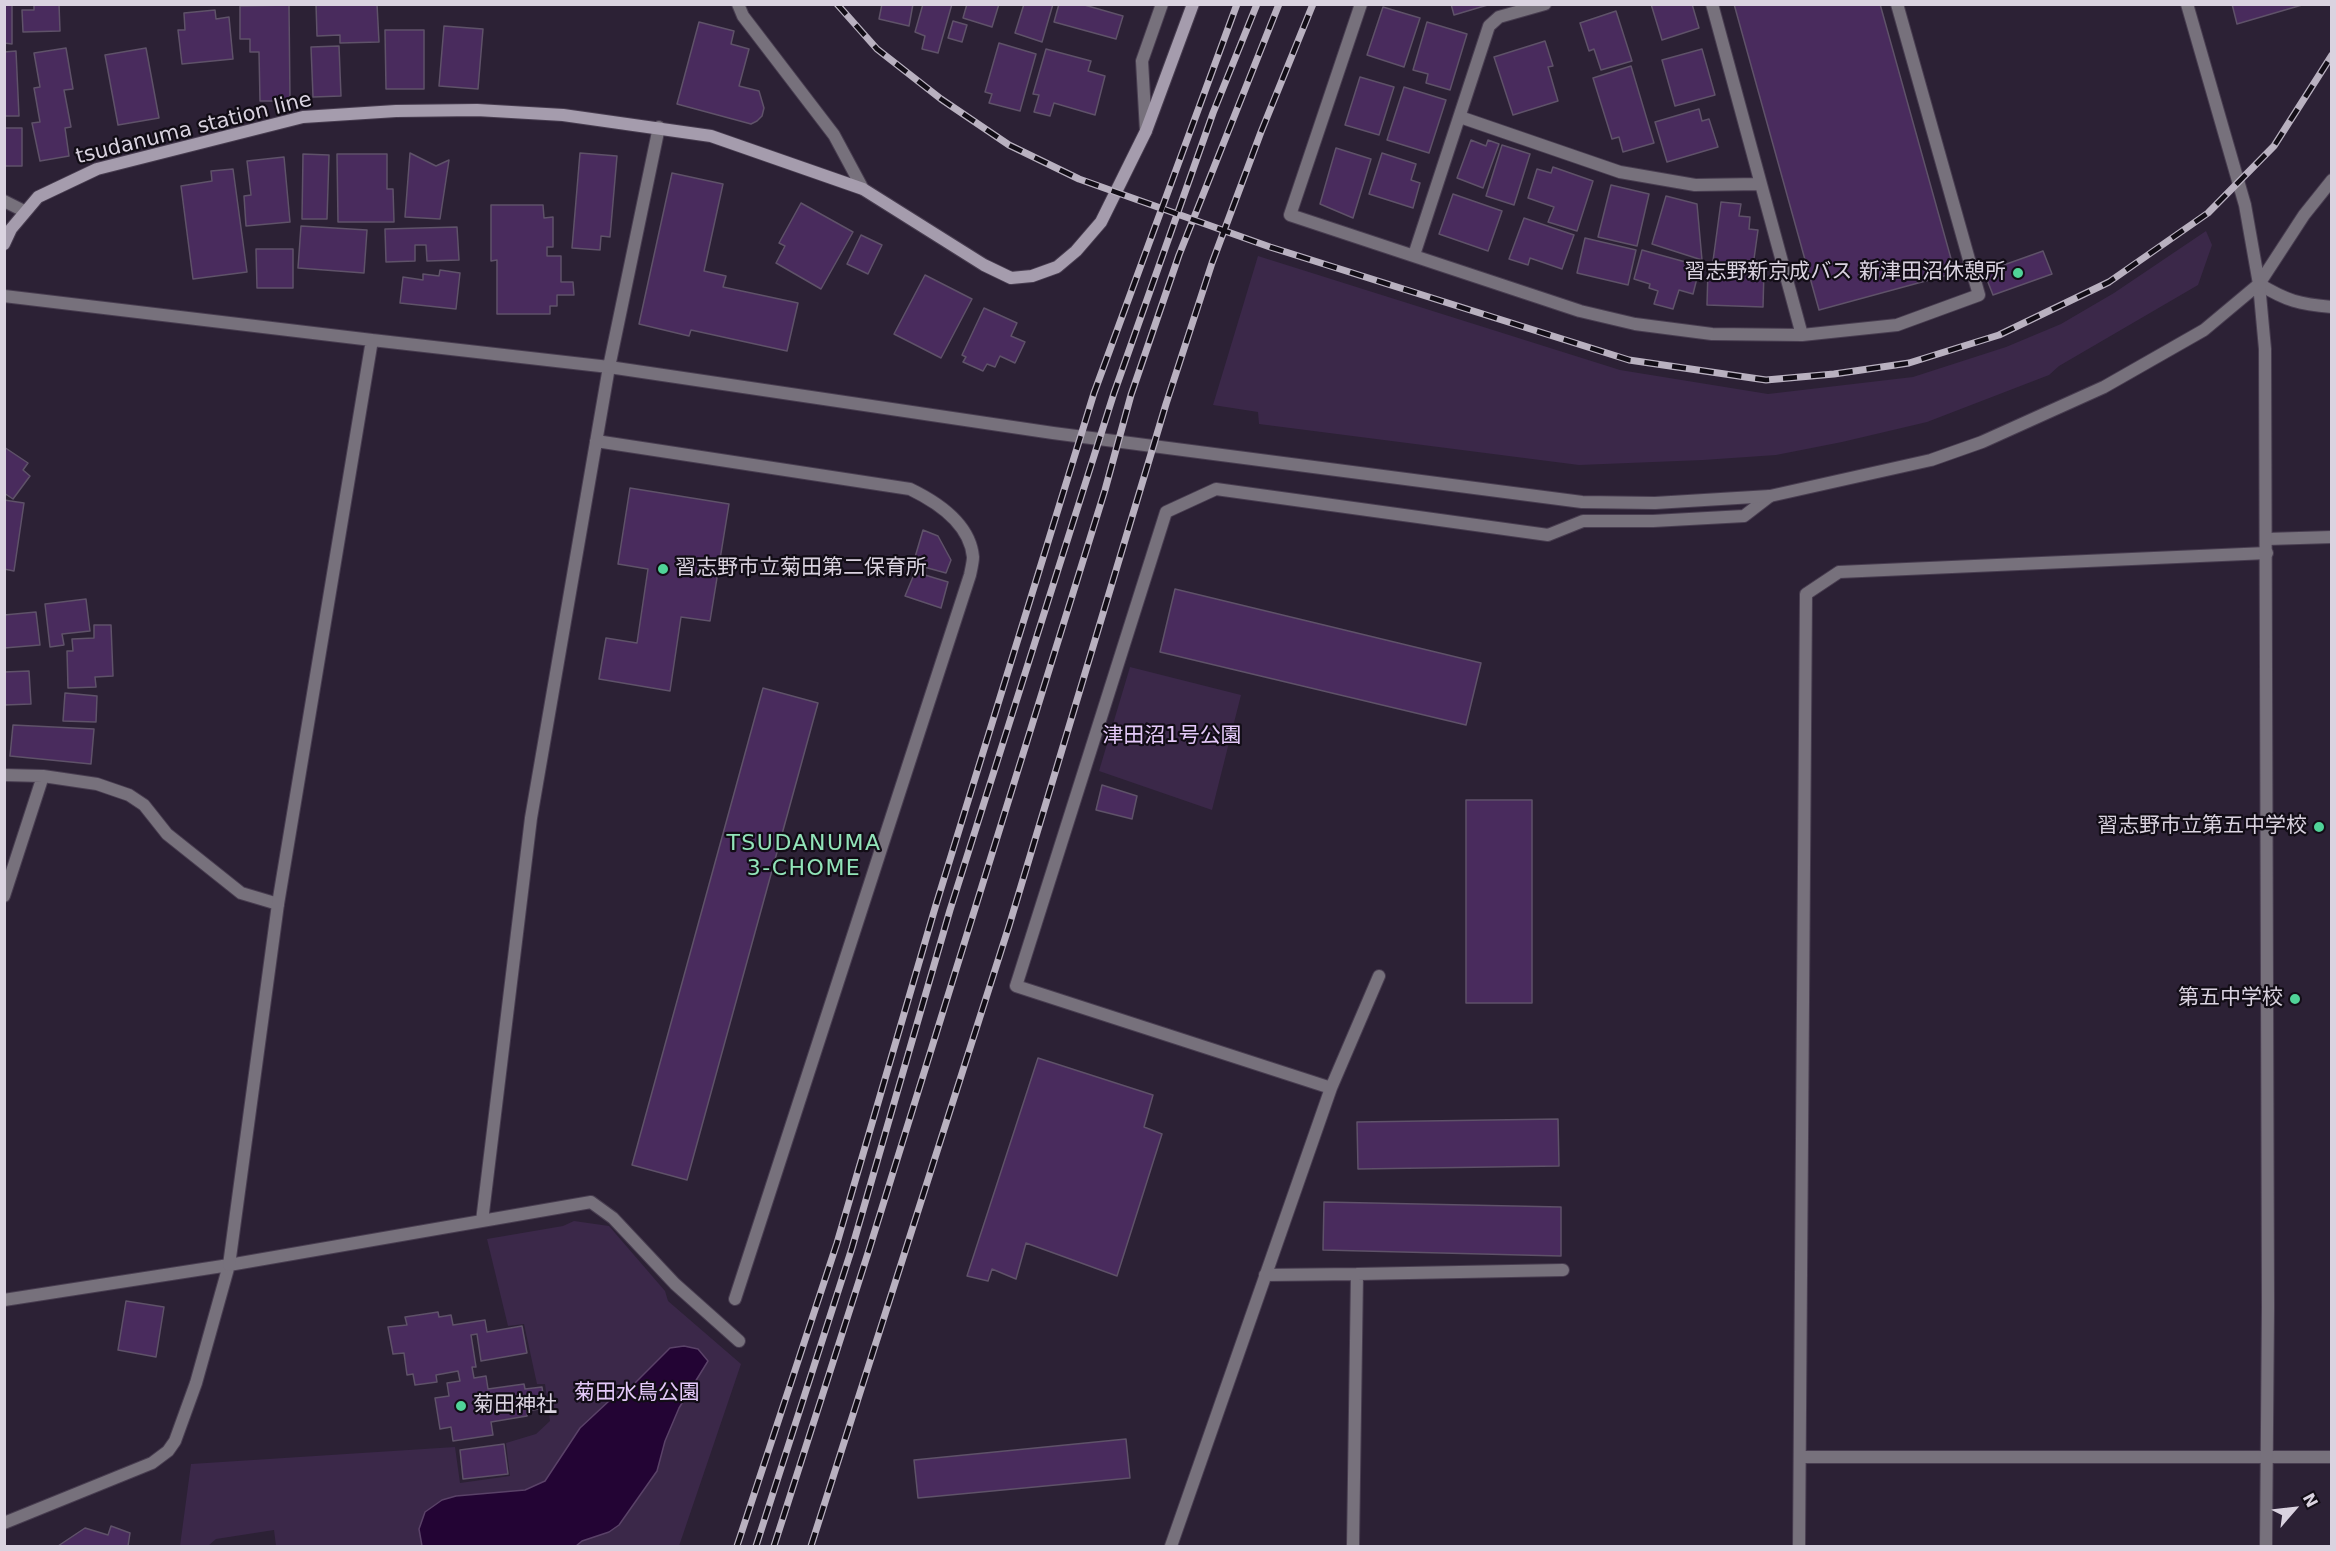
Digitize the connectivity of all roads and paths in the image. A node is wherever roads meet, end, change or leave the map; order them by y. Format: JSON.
{"nodes":[{"id":1,"x":738,"y":4,"type":"edge"},
{"id":2,"x":1162,"y":4,"type":"edge"},
{"id":3,"x":1193,"y":4,"type":"edge"},
{"id":4,"x":1361,"y":4,"type":"edge"},
{"id":5,"x":1545,"y":4,"type":"edge"},
{"id":6,"x":1712,"y":4,"type":"edge"},
{"id":7,"x":1897,"y":4,"type":"edge"},
{"id":8,"x":2187,"y":4,"type":"edge"},
{"id":9,"x":1460,"y":117,"type":"junction"},
{"id":10,"x":659,"y":127,"type":"junction"},
{"id":11,"x":1146,"y":131,"type":"junction"},
{"id":12,"x":2331,"y":180,"type":"edge"},
{"id":13,"x":1761,"y":184,"type":"junction"},
{"id":14,"x":863,"y":189,"type":"junction"},
{"id":15,"x":4,"y":201,"type":"edge"},
{"id":16,"x":24,"y":211,"type":"junction"},
{"id":17,"x":4,"y":244,"type":"edge"},
{"id":18,"x":1414,"y":255,"type":"junction"},
{"id":19,"x":2259,"y":284,"type":"junction"},
{"id":20,"x":4,"y":296,"type":"edge"},
{"id":21,"x":2331,"y":307,"type":"edge"},
{"id":22,"x":1802,"y":335,"type":"junction"},
{"id":23,"x":372,"y":340,"type":"junction"},
{"id":24,"x":609,"y":367,"type":"junction"},
{"id":25,"x":596,"y":441,"type":"junction"},
{"id":26,"x":1770,"y":496,"type":"junction"},
{"id":27,"x":2331,"y":537,"type":"edge"},
{"id":28,"x":2267,"y":539,"type":"junction"},
{"id":29,"x":2267,"y":553,"type":"junction"},
{"id":30,"x":4,"y":775,"type":"edge"},
{"id":31,"x":43,"y":776,"type":"junction"},
{"id":32,"x":4,"y":896,"type":"edge"},
{"id":33,"x":278,"y":904,"type":"junction"},
{"id":34,"x":1379,"y":976,"type":"dead end"},
{"id":35,"x":1331,"y":1088,"type":"junction"},
{"id":36,"x":482,"y":1221,"type":"junction"},
{"id":37,"x":229,"y":1265,"type":"junction"},
{"id":38,"x":1563,"y":1270,"type":"dead end"},
{"id":39,"x":1357,"y":1274,"type":"junction"},
{"id":40,"x":1265,"y":1275,"type":"junction"},
{"id":41,"x":735,"y":1299,"type":"dead end"},
{"id":42,"x":4,"y":1300,"type":"edge"},
{"id":43,"x":740,"y":1341,"type":"dead end"},
{"id":44,"x":1801,"y":1457,"type":"junction"},
{"id":45,"x":2331,"y":1457,"type":"edge"},
{"id":46,"x":2266,"y":1458,"type":"junction"},
{"id":47,"x":4,"y":1523,"type":"edge"},
{"id":48,"x":1171,"y":1546,"type":"edge"},
{"id":49,"x":1353,"y":1546,"type":"edge"},
{"id":50,"x":1799,"y":1546,"type":"edge"},
{"id":51,"x":2266,"y":1546,"type":"edge"}],
"edges":[{"from":1,"to":14,"type":"street"},
{"from":2,"to":11,"type":"street"},
{"from":3,"to":11,"type":"main road","name":"tsudanuma station line"},
{"from":4,"to":18,"type":"street"},
{"from":5,"to":9,"type":"street"},
{"from":6,"to":13,"type":"street"},
{"from":7,"to":22,"type":"street"},
{"from":8,"to":19,"type":"street"},
{"from":9,"to":13,"type":"street"},
{"from":9,"to":18,"type":"street"},
{"from":10,"to":14,"type":"main road","name":"tsudanuma station line"},
{"from":10,"to":16,"type":"main road","name":"tsudanuma station line"},
{"from":10,"to":24,"type":"street"},
{"from":11,"to":14,"type":"main road","name":"tsudanuma station line"},
{"from":12,"to":19,"type":"street"},
{"from":13,"to":22,"type":"street"},
{"from":15,"to":16,"type":"street"},
{"from":16,"to":17,"type":"main road","name":"tsudanuma station line"},
{"from":18,"to":22,"type":"street"},
{"from":19,"to":21,"type":"street"},
{"from":19,"to":26,"type":"street"},
{"from":19,"to":28,"type":"street"},
{"from":20,"to":23,"type":"street"},
{"from":23,"to":24,"type":"street"},
{"from":23,"to":33,"type":"street"},
{"from":24,"to":25,"type":"street"},
{"from":24,"to":26,"type":"street"},
{"from":25,"to":36,"type":"street"},
{"from":25,"to":41,"type":"street"},
{"from":26,"to":35,"type":"street"},
{"from":27,"to":28,"type":"street"},
{"from":28,"to":29,"type":"street"},
{"from":29,"to":44,"type":"street"},
{"from":29,"to":46,"type":"street"},
{"from":30,"to":31,"type":"street"},
{"from":31,"to":32,"type":"street"},
{"from":31,"to":33,"type":"street"},
{"from":33,"to":37,"type":"street"},
{"from":34,"to":35,"type":"street"},
{"from":35,"to":40,"type":"street"},
{"from":36,"to":37,"type":"street"},
{"from":36,"to":43,"type":"street"},
{"from":37,"to":42,"type":"street"},
{"from":37,"to":47,"type":"street"},
{"from":38,"to":39,"type":"street"},
{"from":39,"to":40,"type":"street"},
{"from":39,"to":49,"type":"street"},
{"from":40,"to":48,"type":"street"},
{"from":44,"to":46,"type":"street"},
{"from":44,"to":50,"type":"street"},
{"from":45,"to":46,"type":"street"},
{"from":46,"to":51,"type":"street"}]}
